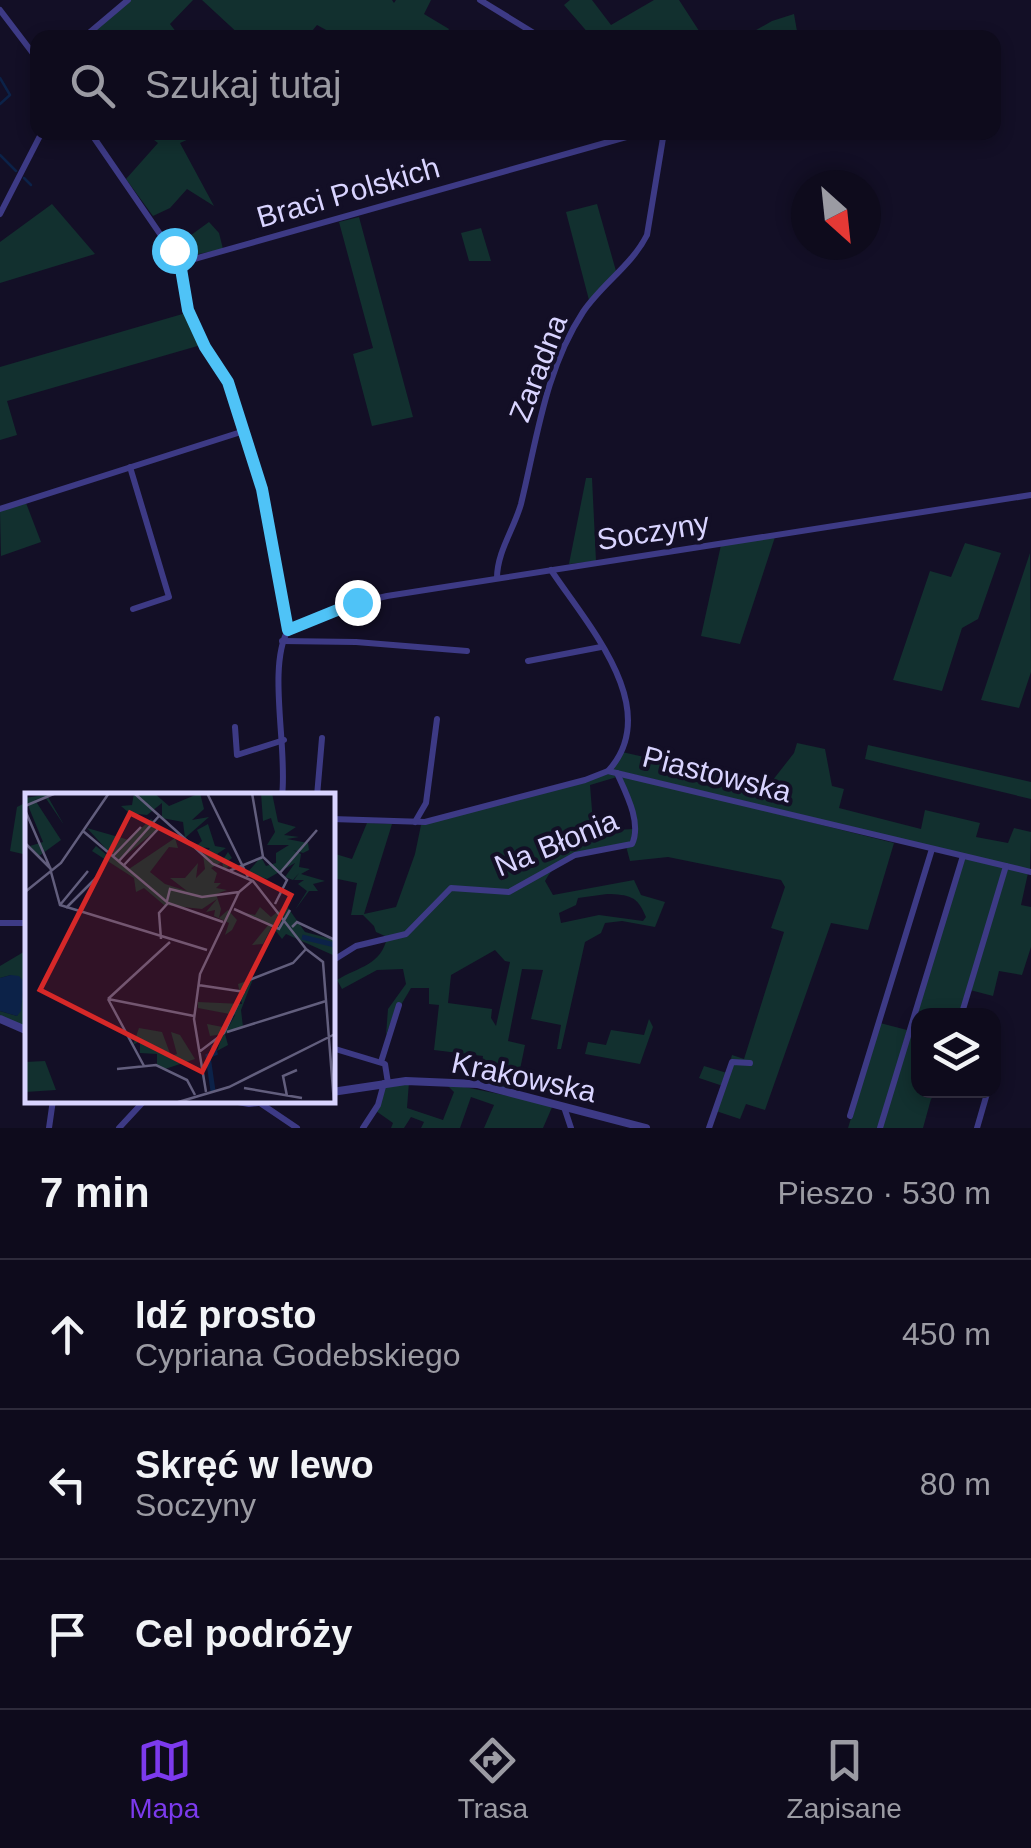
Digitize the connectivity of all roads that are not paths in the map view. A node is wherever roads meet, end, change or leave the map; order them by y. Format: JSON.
{"nodes":[{"id":1,"x":128,"y":0,"type":"edge"},
{"id":2,"x":480,"y":0,"type":"edge"},
{"id":3,"x":0,"y":10,"type":"edge"},
{"id":4,"x":92,"y":30,"type":"edge"},
{"id":5,"x":529,"y":30,"type":"edge"},
{"id":6,"x":30,"y":49,"type":"edge"},
{"id":7,"x":38,"y":140,"type":"edge"},
{"id":8,"x":95,"y":140,"type":"edge"},
{"id":9,"x":616,"y":140,"type":"edge"},
{"id":10,"x":663,"y":140,"type":"edge"},
{"id":11,"x":0,"y":214,"type":"edge"},
{"id":12,"x":180,"y":263,"type":"junction"},
{"id":13,"x":241,"y":432,"type":"junction"},
{"id":14,"x":130,"y":467,"type":"junction"},
{"id":15,"x":1031,"y":495,"type":"edge"},
{"id":16,"x":0,"y":510,"type":"edge"},
{"id":17,"x":550,"y":570,"type":"junction"},
{"id":18,"x":498,"y":578,"type":"junction"},
{"id":19,"x":132,"y":609,"type":"dead end"},
{"id":20,"x":288,"y":630,"type":"junction"},
{"id":21,"x":282,"y":640,"type":"junction"},
{"id":22,"x":601,"y":647,"type":"junction"},
{"id":23,"x":468,"y":652,"type":"dead end"},
{"id":24,"x":528,"y":661,"type":"dead end"},
{"id":25,"x":437,"y":719,"type":"dead end"},
{"id":26,"x":235,"y":727,"type":"dead end"},
{"id":27,"x":322,"y":738,"type":"dead end"},
{"id":28,"x":284,"y":740,"type":"junction"},
{"id":29,"x":612,"y":771,"type":"junction"},
{"id":30,"x":282,"y":793,"type":"edge"},
{"id":31,"x":316,"y":793,"type":"edge"},
{"id":32,"x":335,"y":819,"type":"edge"},
{"id":33,"x":414,"y":823,"type":"junction"},
{"id":34,"x":932,"y":849,"type":"junction"},
{"id":35,"x":963,"y":856,"type":"junction"},
{"id":36,"x":1006,"y":866,"type":"junction"},
{"id":37,"x":1031,"y":872,"type":"edge"},
{"id":38,"x":25,"y":923,"type":"edge"},
{"id":39,"x":0,"y":924,"type":"edge"},
{"id":40,"x":335,"y":958,"type":"edge"},
{"id":41,"x":399,"y":1006,"type":"dead end"},
{"id":42,"x":963,"y":1008,"type":"edge"},
{"id":43,"x":0,"y":1018,"type":"edge"},
{"id":44,"x":25,"y":1030,"type":"edge"},
{"id":45,"x":335,"y":1049,"type":"edge"},
{"id":46,"x":381,"y":1062,"type":"junction"},
{"id":47,"x":750,"y":1063,"type":"dead end"},
{"id":48,"x":386,"y":1083,"type":"junction"},
{"id":49,"x":335,"y":1092,"type":"edge"},
{"id":50,"x":986,"y":1098,"type":"edge"},
{"id":51,"x":52,"y":1103,"type":"edge"},
{"id":52,"x":142,"y":1103,"type":"edge"},
{"id":53,"x":268,"y":1103,"type":"edge"},
{"id":54,"x":564,"y":1106,"type":"junction"},
{"id":55,"x":850,"y":1116,"type":"dead end"},
{"id":56,"x":48,"y":1128,"type":"edge"},
{"id":57,"x":119,"y":1128,"type":"edge"},
{"id":58,"x":297,"y":1128,"type":"edge"},
{"id":59,"x":363,"y":1128,"type":"edge"},
{"id":60,"x":571,"y":1128,"type":"edge"},
{"id":61,"x":646,"y":1128,"type":"edge"},
{"id":62,"x":708,"y":1128,"type":"edge"},
{"id":63,"x":880,"y":1128,"type":"edge"},
{"id":64,"x":977,"y":1128,"type":"edge"}],
"edges":[{"from":1,"to":4,"type":"street"},
{"from":2,"to":5,"type":"street"},
{"from":3,"to":6,"type":"street"},
{"from":7,"to":11,"type":"street"},
{"from":8,"to":12,"type":"street"},
{"from":9,"to":12,"type":"street","name":"Braci Polskich"},
{"from":10,"to":18,"type":"street","name":"Zaradna"},
{"from":12,"to":13,"type":"street"},
{"from":13,"to":14,"type":"street"},
{"from":13,"to":20,"type":"street"},
{"from":14,"to":16,"type":"street"},
{"from":14,"to":19,"type":"street"},
{"from":15,"to":17,"type":"street","name":"Soczyny"},
{"from":17,"to":18,"type":"street","name":"Soczyny"},
{"from":17,"to":22,"type":"street"},
{"from":18,"to":20,"type":"street","name":"Soczyny"},
{"from":20,"to":21,"type":"street"},
{"from":21,"to":23,"type":"street"},
{"from":21,"to":28,"type":"street"},
{"from":22,"to":24,"type":"street"},
{"from":22,"to":29,"type":"street"},
{"from":25,"to":33,"type":"street"},
{"from":26,"to":28,"type":"street"},
{"from":27,"to":31,"type":"street"},
{"from":28,"to":30,"type":"street"},
{"from":29,"to":33,"type":"street","name":"Piastowska"},
{"from":29,"to":34,"type":"street","name":"Piastowska"},
{"from":29,"to":40,"type":"street","name":"Na Błonia"},
{"from":32,"to":33,"type":"street","name":"Piastowska"},
{"from":34,"to":35,"type":"street","name":"Piastowska"},
{"from":34,"to":55,"type":"street"},
{"from":35,"to":36,"type":"street","name":"Piastowska"},
{"from":35,"to":63,"type":"street"},
{"from":36,"to":37,"type":"street","name":"Piastowska"},
{"from":36,"to":42,"type":"street"},
{"from":38,"to":39,"type":"street"},
{"from":41,"to":46,"type":"street"},
{"from":43,"to":44,"type":"street"},
{"from":45,"to":46,"type":"street"},
{"from":46,"to":48,"type":"street"},
{"from":47,"to":62,"type":"street"},
{"from":48,"to":49,"type":"street","name":"Krakowska"},
{"from":48,"to":54,"type":"street","name":"Krakowska"},
{"from":48,"to":59,"type":"street"},
{"from":50,"to":64,"type":"street"},
{"from":51,"to":56,"type":"street"},
{"from":52,"to":57,"type":"street"},
{"from":53,"to":58,"type":"street"},
{"from":54,"to":60,"type":"street"},
{"from":54,"to":61,"type":"street","name":"Krakowska"}]}
